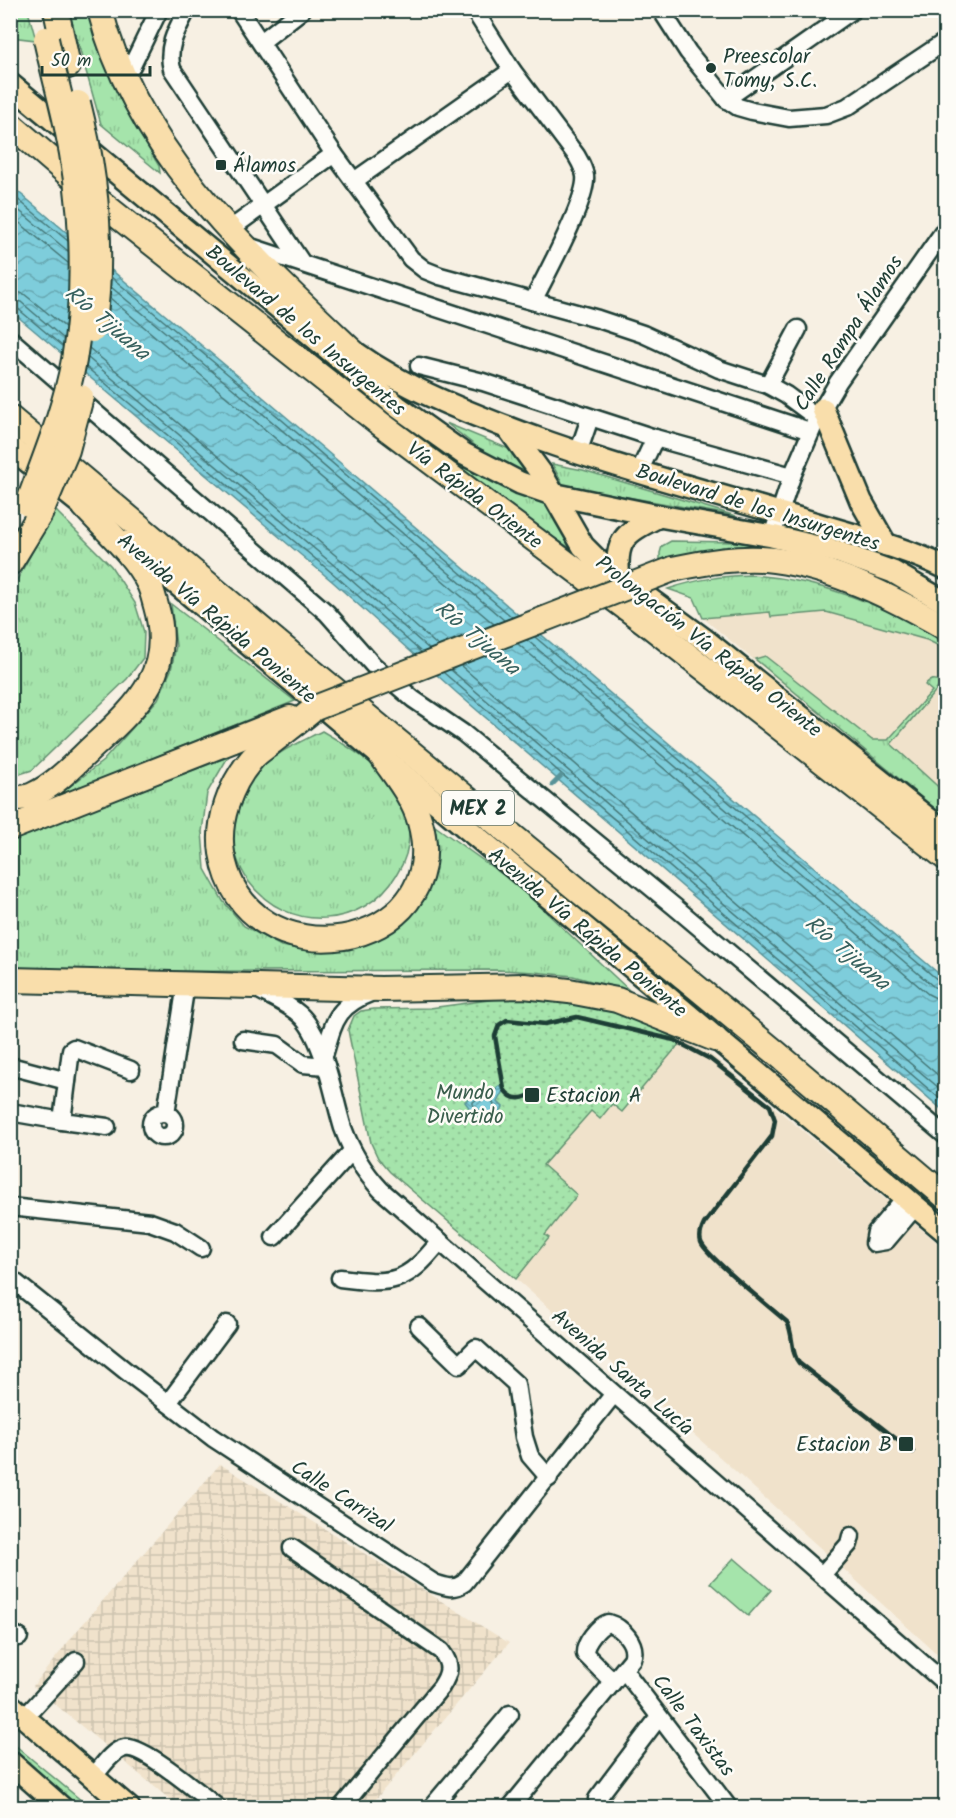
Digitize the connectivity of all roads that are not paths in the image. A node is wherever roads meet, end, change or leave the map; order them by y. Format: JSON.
{"nodes":[{"id":1,"x":39,"y":10,"type":"edge"},
{"id":2,"x":56,"y":10,"type":"edge"},
{"id":3,"x":100,"y":10,"type":"edge"},
{"id":4,"x":159,"y":10,"type":"edge"},
{"id":5,"x":187,"y":10,"type":"edge"},
{"id":6,"x":239,"y":10,"type":"edge"},
{"id":7,"x":303,"y":10,"type":"edge"},
{"id":8,"x":474,"y":10,"type":"edge"},
{"id":9,"x":661,"y":10,"type":"edge"},
{"id":10,"x":853,"y":10,"type":"edge"},
{"id":11,"x":945,"y":41,"type":"edge"},
{"id":12,"x":261,"y":42,"type":"junction"},
{"id":13,"x":10,"y":67,"type":"edge"},
{"id":14,"x":512,"y":70,"type":"junction"},
{"id":15,"x":125,"y":80,"type":"junction"},
{"id":16,"x":10,"y":84,"type":"edge"},
{"id":17,"x":726,"y":99,"type":"junction"},
{"id":18,"x":10,"y":124,"type":"edge"},
{"id":19,"x":334,"y":154,"type":"junction"},
{"id":20,"x":354,"y":181,"type":"junction"},
{"id":21,"x":263,"y":204,"type":"junction"},
{"id":22,"x":945,"y":228,"type":"edge"},
{"id":23,"x":235,"y":237,"type":"junction"},
{"id":24,"x":302,"y":263,"type":"junction"},
{"id":25,"x":533,"y":302,"type":"junction"},
{"id":26,"x":798,"y":329,"type":"dead end"},
{"id":27,"x":10,"y":339,"type":"edge"},
{"id":28,"x":353,"y":352,"type":"junction"},
{"id":29,"x":419,"y":366,"type":"dead end"},
{"id":30,"x":768,"y":385,"type":"junction"},
{"id":31,"x":10,"y":418,"type":"edge"},
{"id":32,"x":590,"y":418,"type":"junction"},
{"id":33,"x":817,"y":419,"type":"junction"},
{"id":34,"x":508,"y":428,"type":"junction"},
{"id":35,"x":655,"y":438,"type":"junction"},
{"id":36,"x":12,"y":451,"type":"edge"},
{"id":37,"x":578,"y":453,"type":"junction"},
{"id":38,"x":639,"y":472,"type":"junction"},
{"id":39,"x":792,"y":476,"type":"junction"},
{"id":40,"x":552,"y":494,"type":"junction"},
{"id":41,"x":84,"y":506,"type":"junction"},
{"id":42,"x":34,"y":509,"type":"junction"},
{"id":43,"x":778,"y":513,"type":"junction"},
{"id":44,"x":659,"y":516,"type":"junction"},
{"id":45,"x":10,"y":534,"type":"edge"},
{"id":46,"x":772,"y":536,"type":"junction"},
{"id":47,"x":886,"y":545,"type":"junction"},
{"id":48,"x":10,"y":563,"type":"edge"},
{"id":49,"x":945,"y":568,"type":"edge"},
{"id":50,"x":619,"y":579,"type":"junction"},
{"id":51,"x":945,"y":603,"type":"edge"},
{"id":52,"x":945,"y":628,"type":"edge"},
{"id":53,"x":315,"y":708,"type":"junction"},
{"id":54,"x":381,"y":755,"type":"junction"},
{"id":55,"x":10,"y":799,"type":"edge"},
{"id":56,"x":10,"y":828,"type":"edge"},
{"id":57,"x":945,"y":833,"type":"edge"},
{"id":58,"x":945,"y":858,"type":"edge"},
{"id":59,"x":10,"y":980,"type":"edge"},
{"id":60,"x":186,"y":984,"type":"junction"},
{"id":61,"x":250,"y":985,"type":"junction"},
{"id":62,"x":381,"y":989,"type":"junction"},
{"id":63,"x":243,"y":1040,"type":"dead end"},
{"id":64,"x":715,"y":1040,"type":"junction"},
{"id":65,"x":325,"y":1062,"type":"junction"},
{"id":66,"x":10,"y":1066,"type":"edge"},
{"id":67,"x":131,"y":1070,"type":"dead end"},
{"id":68,"x":66,"y":1081,"type":"junction"},
{"id":69,"x":10,"y":1112,"type":"edge"},
{"id":70,"x":166,"y":1113,"type":"dead end"},
{"id":71,"x":62,"y":1121,"type":"junction"},
{"id":72,"x":106,"y":1127,"type":"dead end"},
{"id":73,"x":945,"y":1136,"type":"edge"},
{"id":74,"x":883,"y":1144,"type":"junction"},
{"id":75,"x":352,"y":1150,"type":"junction"},
{"id":76,"x":945,"y":1197,"type":"edge"},
{"id":77,"x":10,"y":1207,"type":"edge"},
{"id":78,"x":945,"y":1213,"type":"edge"},
{"id":79,"x":945,"y":1232,"type":"edge"},
{"id":80,"x":274,"y":1237,"type":"dead end"},
{"id":81,"x":440,"y":1241,"type":"junction"},
{"id":82,"x":201,"y":1248,"type":"dead end"},
{"id":83,"x":10,"y":1278,"type":"edge"},
{"id":84,"x":340,"y":1278,"type":"dead end"},
{"id":85,"x":227,"y":1324,"type":"dead end"},
{"id":86,"x":419,"y":1326,"type":"dead end"},
{"id":87,"x":613,"y":1395,"type":"junction"},
{"id":88,"x":168,"y":1403,"type":"junction"},
{"id":89,"x":549,"y":1478,"type":"junction"},
{"id":90,"x":292,"y":1548,"type":"dead end"},
{"id":91,"x":76,"y":1661,"type":"dead end"},
{"id":92,"x":945,"y":1684,"type":"edge"},
{"id":93,"x":18,"y":1711,"type":"edge"},
{"id":94,"x":510,"y":1714,"type":"dead end"},
{"id":95,"x":659,"y":1717,"type":"junction"},
{"id":96,"x":10,"y":1762,"type":"edge"},
{"id":97,"x":94,"y":1776,"type":"junction"},
{"id":98,"x":597,"y":1799,"type":"dead end"},
{"id":99,"x":62,"y":1808,"type":"edge"},
{"id":100,"x":129,"y":1808,"type":"edge"},
{"id":101,"x":218,"y":1808,"type":"edge"},
{"id":102,"x":341,"y":1808,"type":"edge"},
{"id":103,"x":431,"y":1808,"type":"edge"},
{"id":104,"x":510,"y":1808,"type":"edge"},
{"id":105,"x":729,"y":1808,"type":"edge"}],
"edges":[{"from":1,"to":42,"type":"highway","bridge":true},
{"from":2,"to":42,"type":"highway","bridge":true},
{"from":3,"to":15,"type":"highway"},
{"from":4,"to":15,"type":"street"},
{"from":5,"to":21,"type":"street"},
{"from":6,"to":12,"type":"street"},
{"from":7,"to":12,"type":"street"},
{"from":8,"to":14,"type":"street"},
{"from":9,"to":17,"type":"street"},
{"from":10,"to":17,"type":"street"},
{"from":11,"to":17,"type":"street"},
{"from":12,"to":19,"type":"street"},
{"from":13,"to":28,"type":"main road","name":"Boulevard de los Insurgentes"},
{"from":14,"to":20,"type":"street"},
{"from":14,"to":25,"type":"street"},
{"from":15,"to":23,"type":"highway"},
{"from":16,"to":40,"type":"main road","name":"Boulevard de los Insurgentes"},
{"from":18,"to":58,"type":"highway","name":"Vía Rápida Oriente"},
{"from":19,"to":20,"type":"street"},
{"from":19,"to":21,"type":"street"},
{"from":20,"to":25,"type":"street"},
{"from":21,"to":23,"type":"street"},
{"from":21,"to":24,"type":"street"},
{"from":22,"to":33,"type":"street","name":"Calle Rampa Álamos"},
{"from":23,"to":24,"type":"street"},
{"from":23,"to":28,"type":"highway"},
{"from":24,"to":33,"type":"street"},
{"from":25,"to":30,"type":"street"},
{"from":26,"to":30,"type":"street"},
{"from":27,"to":73,"type":"street"},
{"from":28,"to":34,"type":"main road","name":"Boulevard de los Insurgentes"},
{"from":29,"to":32,"type":"street"},
{"from":30,"to":33,"type":"street"},
{"from":31,"to":74,"type":"highway","name":"Avenida Vía Rápida Poniente","number":"MEX 2"},
{"from":32,"to":35,"type":"street"},
{"from":32,"to":37,"type":"street"},
{"from":33,"to":39,"type":"street","name":"Calle Rampa Álamos"},
{"from":33,"to":47,"type":"main road"},
{"from":34,"to":37,"type":"main road","name":"Boulevard de los Insurgentes"},
{"from":34,"to":40,"type":"main road","name":"Prolongación Vía Rápida Oriente"},
{"from":35,"to":38,"type":"street"},
{"from":35,"to":39,"type":"street"},
{"from":36,"to":41,"type":"main road","name":"Avenida Vía Rápida Poniente"},
{"from":37,"to":38,"type":"main road","name":"Boulevard de los Insurgentes"},
{"from":38,"to":43,"type":"main road","name":"Boulevard de los Insurgentes"},
{"from":39,"to":43,"type":"street","name":"Calle Rampa Álamos"},
{"from":40,"to":44,"type":"main road","name":"Boulevard de los Insurgentes"},
{"from":40,"to":50,"type":"main road","name":"Prolongación Vía Rápida Oriente"},
{"from":41,"to":54,"type":"main road","name":"Avenida Vía Rápida Poniente"},
{"from":41,"to":55,"type":"highway"},
{"from":42,"to":45,"type":"highway"},
{"from":42,"to":48,"type":"highway"},
{"from":43,"to":46,"type":"street","name":"Calle Rampa Álamos"},
{"from":43,"to":47,"type":"main road","name":"Boulevard de los Insurgentes"},
{"from":44,"to":46,"type":"main road","name":"Boulevard de los Insurgentes"},
{"from":44,"to":50,"type":"main road"},
{"from":46,"to":51,"type":"main road","name":"Boulevard de los Insurgentes"},
{"from":47,"to":49,"type":"main road","name":"Boulevard de los Insurgentes"},
{"from":50,"to":57,"type":"main road","name":"Prolongación Vía Rápida Oriente"},
{"from":52,"to":53,"type":"highway","bridge":true},
{"from":53,"to":54,"type":"highway"},
{"from":53,"to":56,"type":"highway"},
{"from":54,"to":64,"type":"main road","name":"Avenida Vía Rápida Poniente"},
{"from":59,"to":60,"type":"highway"},
{"from":60,"to":61,"type":"highway"},
{"from":60,"to":70,"type":"street"},
{"from":61,"to":62,"type":"highway"},
{"from":61,"to":65,"type":"street","name":"Avenida Santa Lucía"},
{"from":62,"to":64,"type":"highway"},
{"from":62,"to":65,"type":"street"},
{"from":63,"to":65,"type":"street"},
{"from":64,"to":79,"type":"main road","name":"Avenida Vía Rápida Poniente"},
{"from":65,"to":75,"type":"street","name":"Avenida Santa Lucía"},
{"from":66,"to":68,"type":"street"},
{"from":67,"to":68,"type":"street"},
{"from":68,"to":71,"type":"street"},
{"from":69,"to":71,"type":"street"},
{"from":71,"to":72,"type":"street"},
{"from":74,"to":76,"type":"highway","name":"Avenida Vía Rápida Poniente","number":"MEX 2"},
{"from":74,"to":78,"type":"highway"},
{"from":75,"to":80,"type":"street"},
{"from":75,"to":81,"type":"street","name":"Avenida Santa Lucía"},
{"from":77,"to":82,"type":"street"},
{"from":81,"to":84,"type":"street"},
{"from":81,"to":87,"type":"street","name":"Avenida Santa Lucía"},
{"from":83,"to":88,"type":"street","name":"Calle Carrizal"},
{"from":85,"to":88,"type":"street"},
{"from":86,"to":89,"type":"street"},
{"from":87,"to":89,"type":"street","name":"Calle Carrizal"},
{"from":87,"to":92,"type":"street","name":"Avenida Santa Lucía"},
{"from":88,"to":89,"type":"street","name":"Calle Carrizal"},
{"from":90,"to":102,"type":"street"},
{"from":91,"to":93,"type":"street"},
{"from":93,"to":97,"type":"main road"},
{"from":94,"to":103,"type":"street"},
{"from":95,"to":98,"type":"street"},
{"from":95,"to":104,"type":"street","name":"Calle Taxistas"},
{"from":95,"to":105,"type":"street","name":"Calle Taxistas"},
{"from":96,"to":99,"type":"main road"},
{"from":97,"to":100,"type":"main road"},
{"from":97,"to":101,"type":"street"}]}
